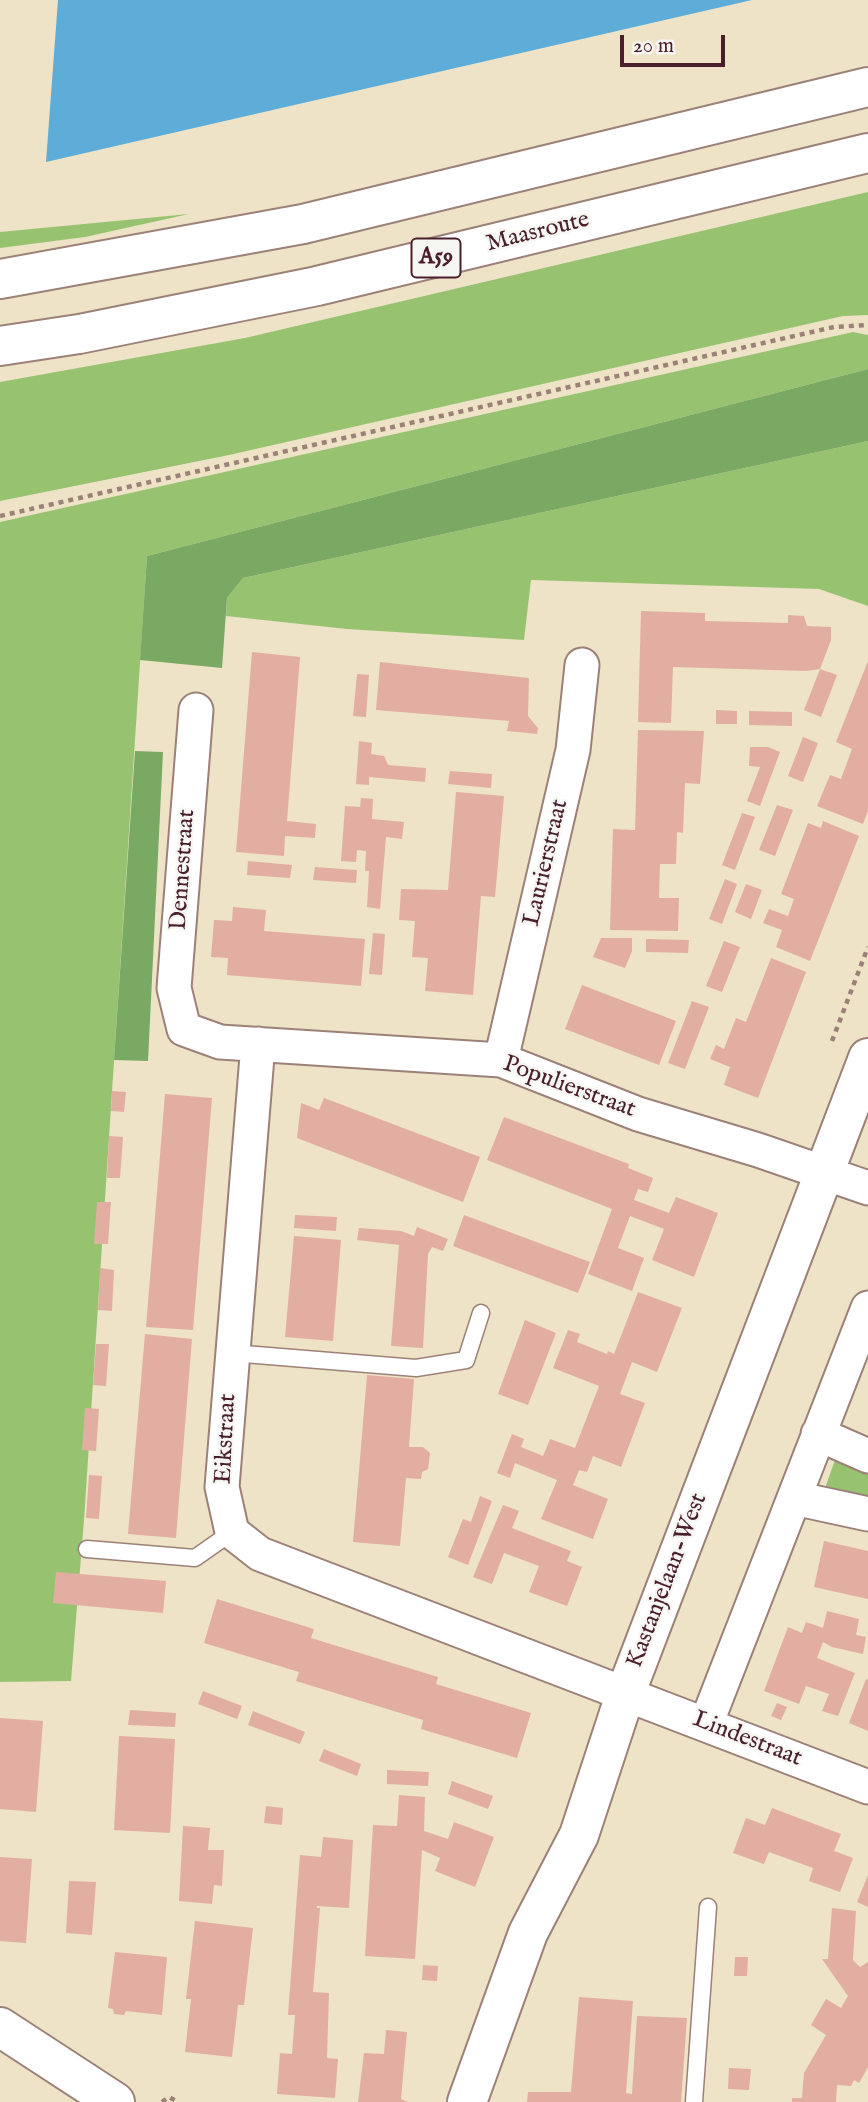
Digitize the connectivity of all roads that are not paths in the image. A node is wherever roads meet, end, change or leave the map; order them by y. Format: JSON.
{"nodes":[{"id":1,"x":868,"y":87,"type":"edge"},
{"id":2,"x":868,"y":153,"type":"edge"},
{"id":3,"x":0,"y":279,"type":"edge"},
{"id":4,"x":0,"y":346,"type":"edge"},
{"id":5,"x":582,"y":665,"type":"dead end"},
{"id":6,"x":196,"y":710,"type":"dead end"},
{"id":7,"x":184,"y":1029,"type":"joint"},
{"id":8,"x":258,"y":1044,"type":"junction"},
{"id":9,"x":868,"y":1058,"type":"edge"},
{"id":10,"x":501,"y":1060,"type":"junction"},
{"id":11,"x":822,"y":1172,"type":"junction"},
{"id":12,"x":868,"y":1188,"type":"edge"},
{"id":13,"x":868,"y":1308,"type":"edge"},
{"id":14,"x":481,"y":1313,"type":"dead end"},
{"id":15,"x":232,"y":1353,"type":"junction"},
{"id":16,"x":818,"y":1434,"type":"junction"},
{"id":17,"x":868,"y":1456,"type":"edge"},
{"id":18,"x":794,"y":1498,"type":"junction"},
{"id":19,"x":868,"y":1514,"type":"edge"},
{"id":20,"x":232,"y":1532,"type":"junction"},
{"id":21,"x":87,"y":1549,"type":"dead end"},
{"id":22,"x":626,"y":1692,"type":"junction"},
{"id":23,"x":706,"y":1724,"type":"junction"},
{"id":24,"x":868,"y":1787,"type":"edge"},
{"id":25,"x":708,"y":1907,"type":"dead end"},
{"id":26,"x":0,"y":2027,"type":"edge"},
{"id":27,"x":116,"y":2102,"type":"edge"},
{"id":28,"x":467,"y":2102,"type":"edge"},
{"id":29,"x":694,"y":2102,"type":"edge"}],
"edges":[{"from":1,"to":3,"type":"main road"},
{"from":2,"to":4,"type":"main road","name":"Maasroute","number":"A59"},
{"from":5,"to":10,"type":"street","name":"Laurierstraat"},
{"from":6,"to":7,"type":"street","name":"Dennestraat"},
{"from":7,"to":8,"type":"street","name":"Populierstraat"},
{"from":8,"to":10,"type":"street","name":"Populierstraat"},
{"from":8,"to":15,"type":"street","name":"Eikstraat"},
{"from":9,"to":11,"type":"main road","name":"Kastanjelaan-West"},
{"from":10,"to":11,"type":"street","name":"Populierstraat"},
{"from":11,"to":12,"type":"street","name":"Populierstraat"},
{"from":11,"to":22,"type":"main road","name":"Kastanjelaan-West"},
{"from":13,"to":16,"type":"street"},
{"from":14,"to":15,"type":"lane"},
{"from":15,"to":20,"type":"street","name":"Eikstraat"},
{"from":16,"to":17,"type":"street"},
{"from":16,"to":18,"type":"street"},
{"from":18,"to":19,"type":"street"},
{"from":18,"to":23,"type":"street"},
{"from":20,"to":21,"type":"lane"},
{"from":20,"to":22,"type":"street"},
{"from":22,"to":23,"type":"street","name":"Lindestraat"},
{"from":22,"to":28,"type":"main road","name":"Kastanjelaan-West"},
{"from":23,"to":24,"type":"street","name":"Lindestraat"},
{"from":25,"to":29,"type":"lane"},
{"from":26,"to":27,"type":"main road"}]}
